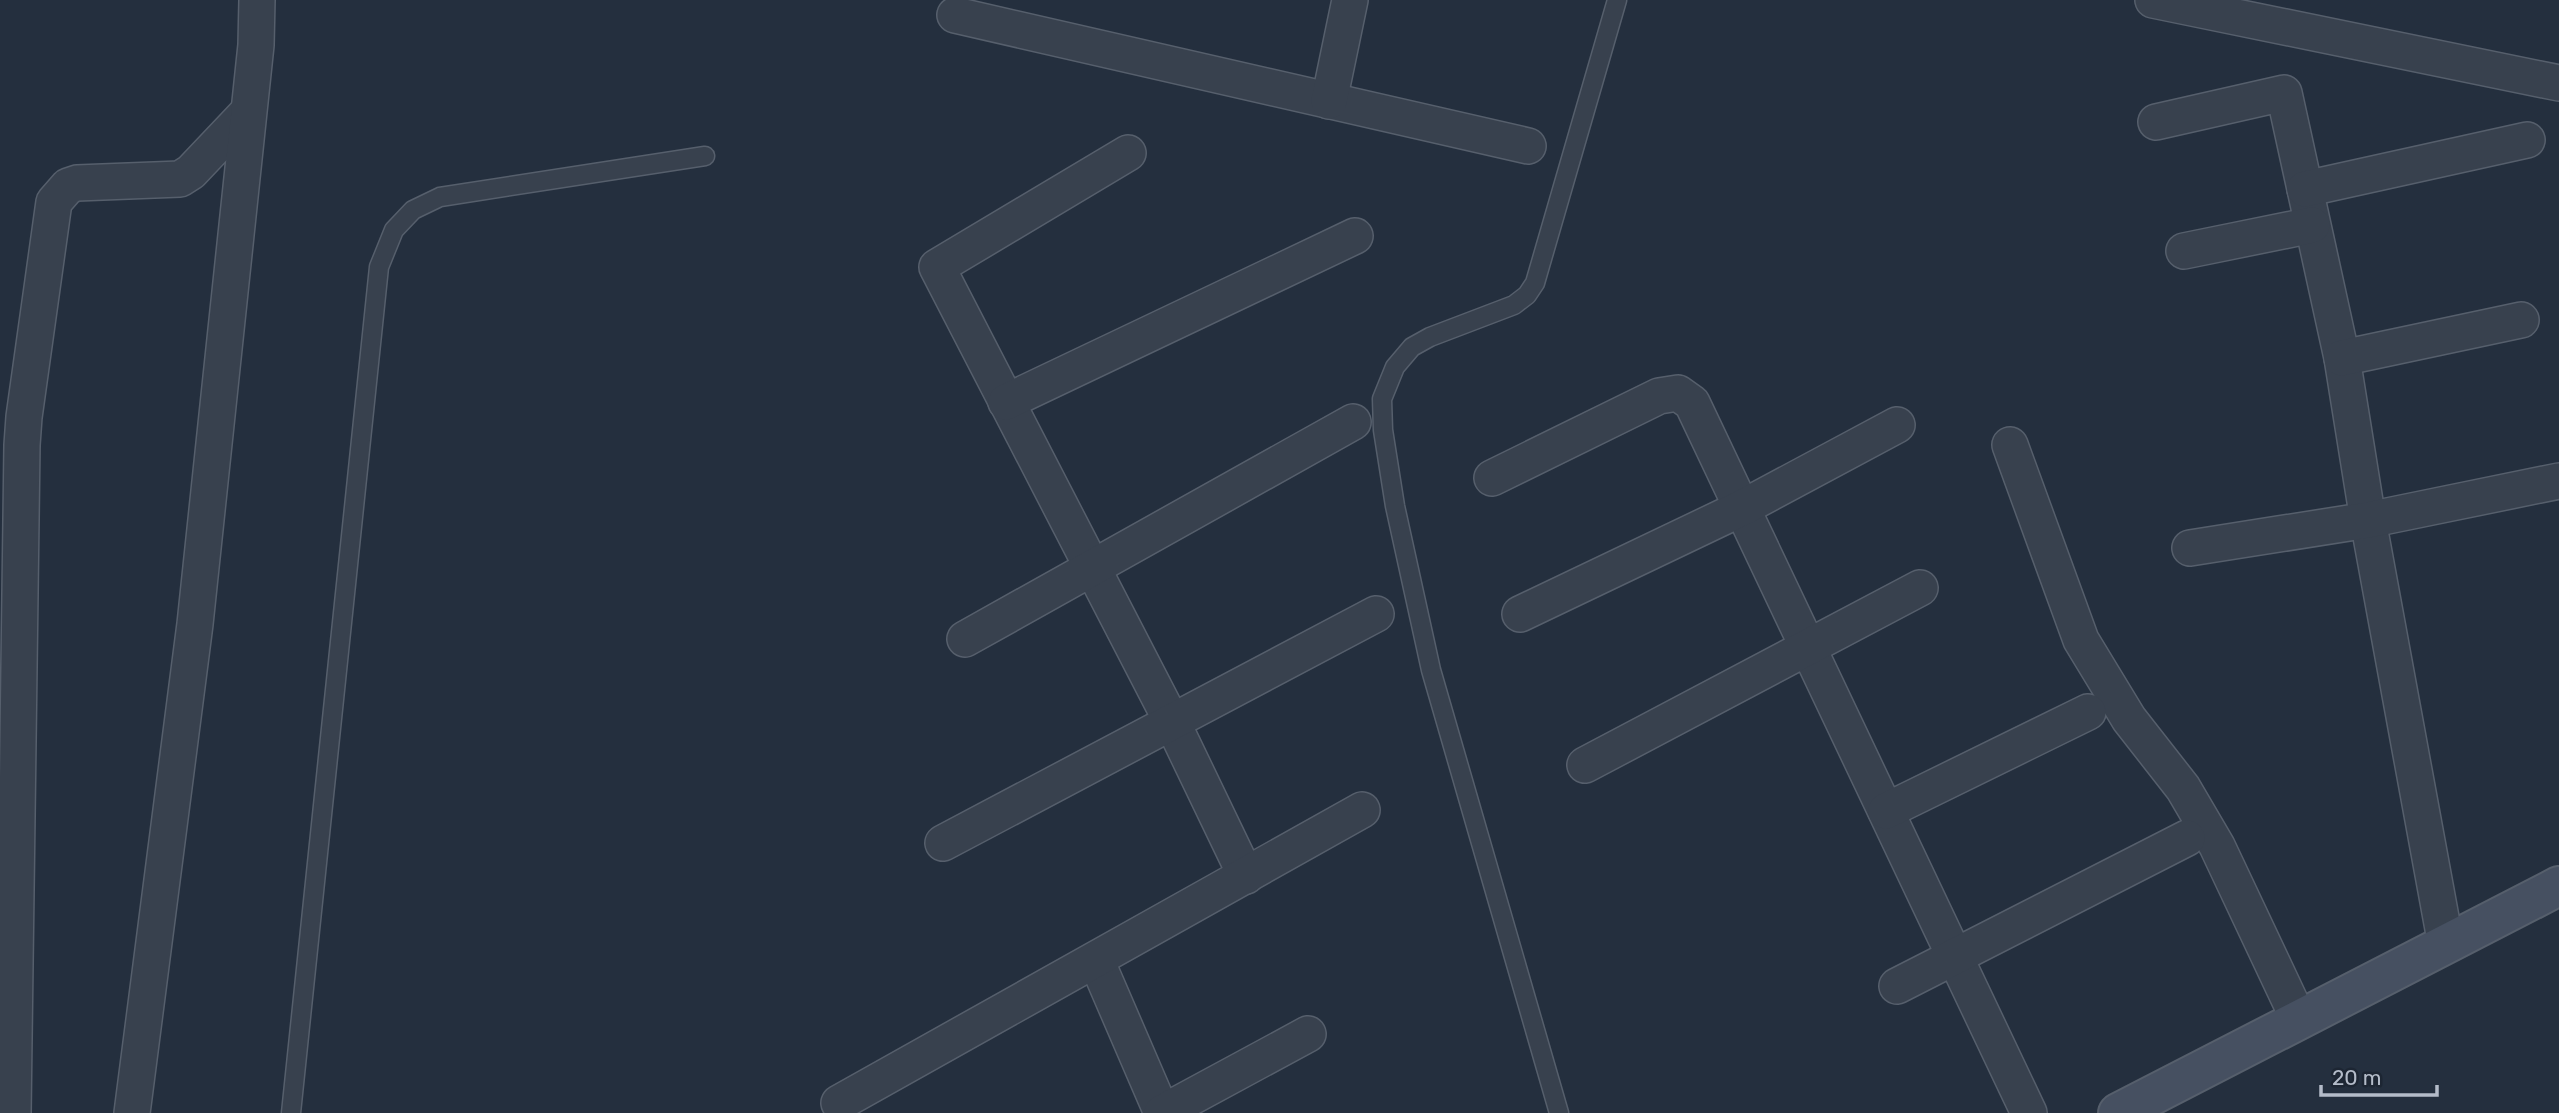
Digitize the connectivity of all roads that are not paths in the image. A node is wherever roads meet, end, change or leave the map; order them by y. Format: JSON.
{"nodes":[{"id":1,"x":257,"y":0,"type":"edge"},
{"id":2,"x":1350,"y":0,"type":"edge"},
{"id":3,"x":1617,"y":0,"type":"edge"},
{"id":4,"x":2153,"y":0,"type":"edge"},
{"id":5,"x":955,"y":15,"type":"dead end"},
{"id":6,"x":2559,"y":83,"type":"edge"},
{"id":7,"x":1329,"y":101,"type":"junction"},
{"id":8,"x":247,"y":113,"type":"junction"},
{"id":9,"x":2156,"y":122,"type":"dead end"},
{"id":10,"x":2527,"y":140,"type":"dead end"},
{"id":11,"x":1528,"y":146,"type":"dead end"},
{"id":12,"x":1128,"y":153,"type":"dead end"},
{"id":13,"x":705,"y":156,"type":"dead end"},
{"id":14,"x":2305,"y":189,"type":"junction"},
{"id":15,"x":2312,"y":225,"type":"junction"},
{"id":16,"x":1356,"y":236,"type":"dead end"},
{"id":17,"x":2184,"y":251,"type":"dead end"},
{"id":18,"x":2521,"y":320,"type":"dead end"},
{"id":19,"x":2342,"y":358,"type":"junction"},
{"id":20,"x":1006,"y":402,"type":"junction"},
{"id":21,"x":1353,"y":422,"type":"dead end"},
{"id":22,"x":1897,"y":425,"type":"dead end"},
{"id":23,"x":2010,"y":445,"type":"dead end"},
{"id":24,"x":1492,"y":478,"type":"dead end"},
{"id":25,"x":2559,"y":481,"type":"edge"},
{"id":26,"x":1742,"y":508,"type":"junction"},
{"id":27,"x":2368,"y":520,"type":"junction"},
{"id":28,"x":2190,"y":548,"type":"dead end"},
{"id":29,"x":1092,"y":568,"type":"junction"},
{"id":30,"x":1920,"y":588,"type":"dead end"},
{"id":31,"x":1376,"y":614,"type":"dead end"},
{"id":32,"x":1520,"y":614,"type":"dead end"},
{"id":33,"x":965,"y":639,"type":"dead end"},
{"id":34,"x":1808,"y":647,"type":"junction"},
{"id":35,"x":2088,"y":712,"type":"dead end"},
{"id":36,"x":1172,"y":722,"type":"junction"},
{"id":37,"x":1585,"y":765,"type":"dead end"},
{"id":38,"x":1362,"y":810,"type":"dead end"},
{"id":39,"x":1886,"y":811,"type":"junction"},
{"id":40,"x":2187,"y":838,"type":"dead end"},
{"id":41,"x":943,"y":843,"type":"dead end"},
{"id":42,"x":1246,"y":876,"type":"junction"},
{"id":43,"x":2559,"y":886,"type":"edge"},
{"id":44,"x":2446,"y":945,"type":"junction"},
{"id":45,"x":1955,"y":956,"type":"junction"},
{"id":46,"x":1096,"y":960,"type":"junction"},
{"id":47,"x":1897,"y":986,"type":"dead end"},
{"id":48,"x":2299,"y":1020,"type":"junction"},
{"id":49,"x":1308,"y":1034,"type":"dead end"},
{"id":50,"x":839,"y":1103,"type":"dead end"},
{"id":51,"x":13,"y":1113,"type":"edge"},
{"id":52,"x":132,"y":1113,"type":"edge"},
{"id":53,"x":291,"y":1113,"type":"edge"},
{"id":54,"x":1162,"y":1113,"type":"edge"},
{"id":55,"x":1559,"y":1113,"type":"edge"},
{"id":56,"x":2029,"y":1113,"type":"edge"},
{"id":57,"x":2118,"y":1113,"type":"edge"}],
"edges":[{"from":1,"to":8,"type":"street"},
{"from":2,"to":7,"type":"street"},
{"from":3,"to":55,"type":"lane"},
{"from":4,"to":6,"type":"street"},
{"from":5,"to":7,"type":"street"},
{"from":7,"to":11,"type":"street"},
{"from":8,"to":51,"type":"street"},
{"from":8,"to":52,"type":"street"},
{"from":9,"to":14,"type":"street"},
{"from":10,"to":14,"type":"street"},
{"from":12,"to":20,"type":"street"},
{"from":13,"to":53,"type":"lane"},
{"from":14,"to":15,"type":"street"},
{"from":15,"to":17,"type":"street"},
{"from":15,"to":19,"type":"street"},
{"from":16,"to":20,"type":"street"},
{"from":18,"to":19,"type":"street"},
{"from":19,"to":27,"type":"street"},
{"from":20,"to":29,"type":"street"},
{"from":21,"to":29,"type":"street"},
{"from":22,"to":26,"type":"street"},
{"from":23,"to":48,"type":"street"},
{"from":24,"to":26,"type":"street"},
{"from":25,"to":27,"type":"street"},
{"from":26,"to":32,"type":"street"},
{"from":26,"to":34,"type":"street"},
{"from":27,"to":28,"type":"street"},
{"from":27,"to":44,"type":"street"},
{"from":29,"to":33,"type":"street"},
{"from":29,"to":36,"type":"street"},
{"from":30,"to":34,"type":"street"},
{"from":31,"to":36,"type":"street"},
{"from":34,"to":37,"type":"street"},
{"from":34,"to":39,"type":"street"},
{"from":35,"to":39,"type":"street"},
{"from":36,"to":41,"type":"street"},
{"from":36,"to":42,"type":"street"},
{"from":38,"to":42,"type":"street"},
{"from":39,"to":45,"type":"street"},
{"from":40,"to":45,"type":"street"},
{"from":42,"to":46,"type":"street"},
{"from":43,"to":44,"type":"main road"},
{"from":44,"to":48,"type":"main road"},
{"from":45,"to":47,"type":"street"},
{"from":45,"to":56,"type":"street"},
{"from":46,"to":50,"type":"street"},
{"from":46,"to":54,"type":"street"},
{"from":48,"to":57,"type":"main road"},
{"from":49,"to":54,"type":"street"}]}
